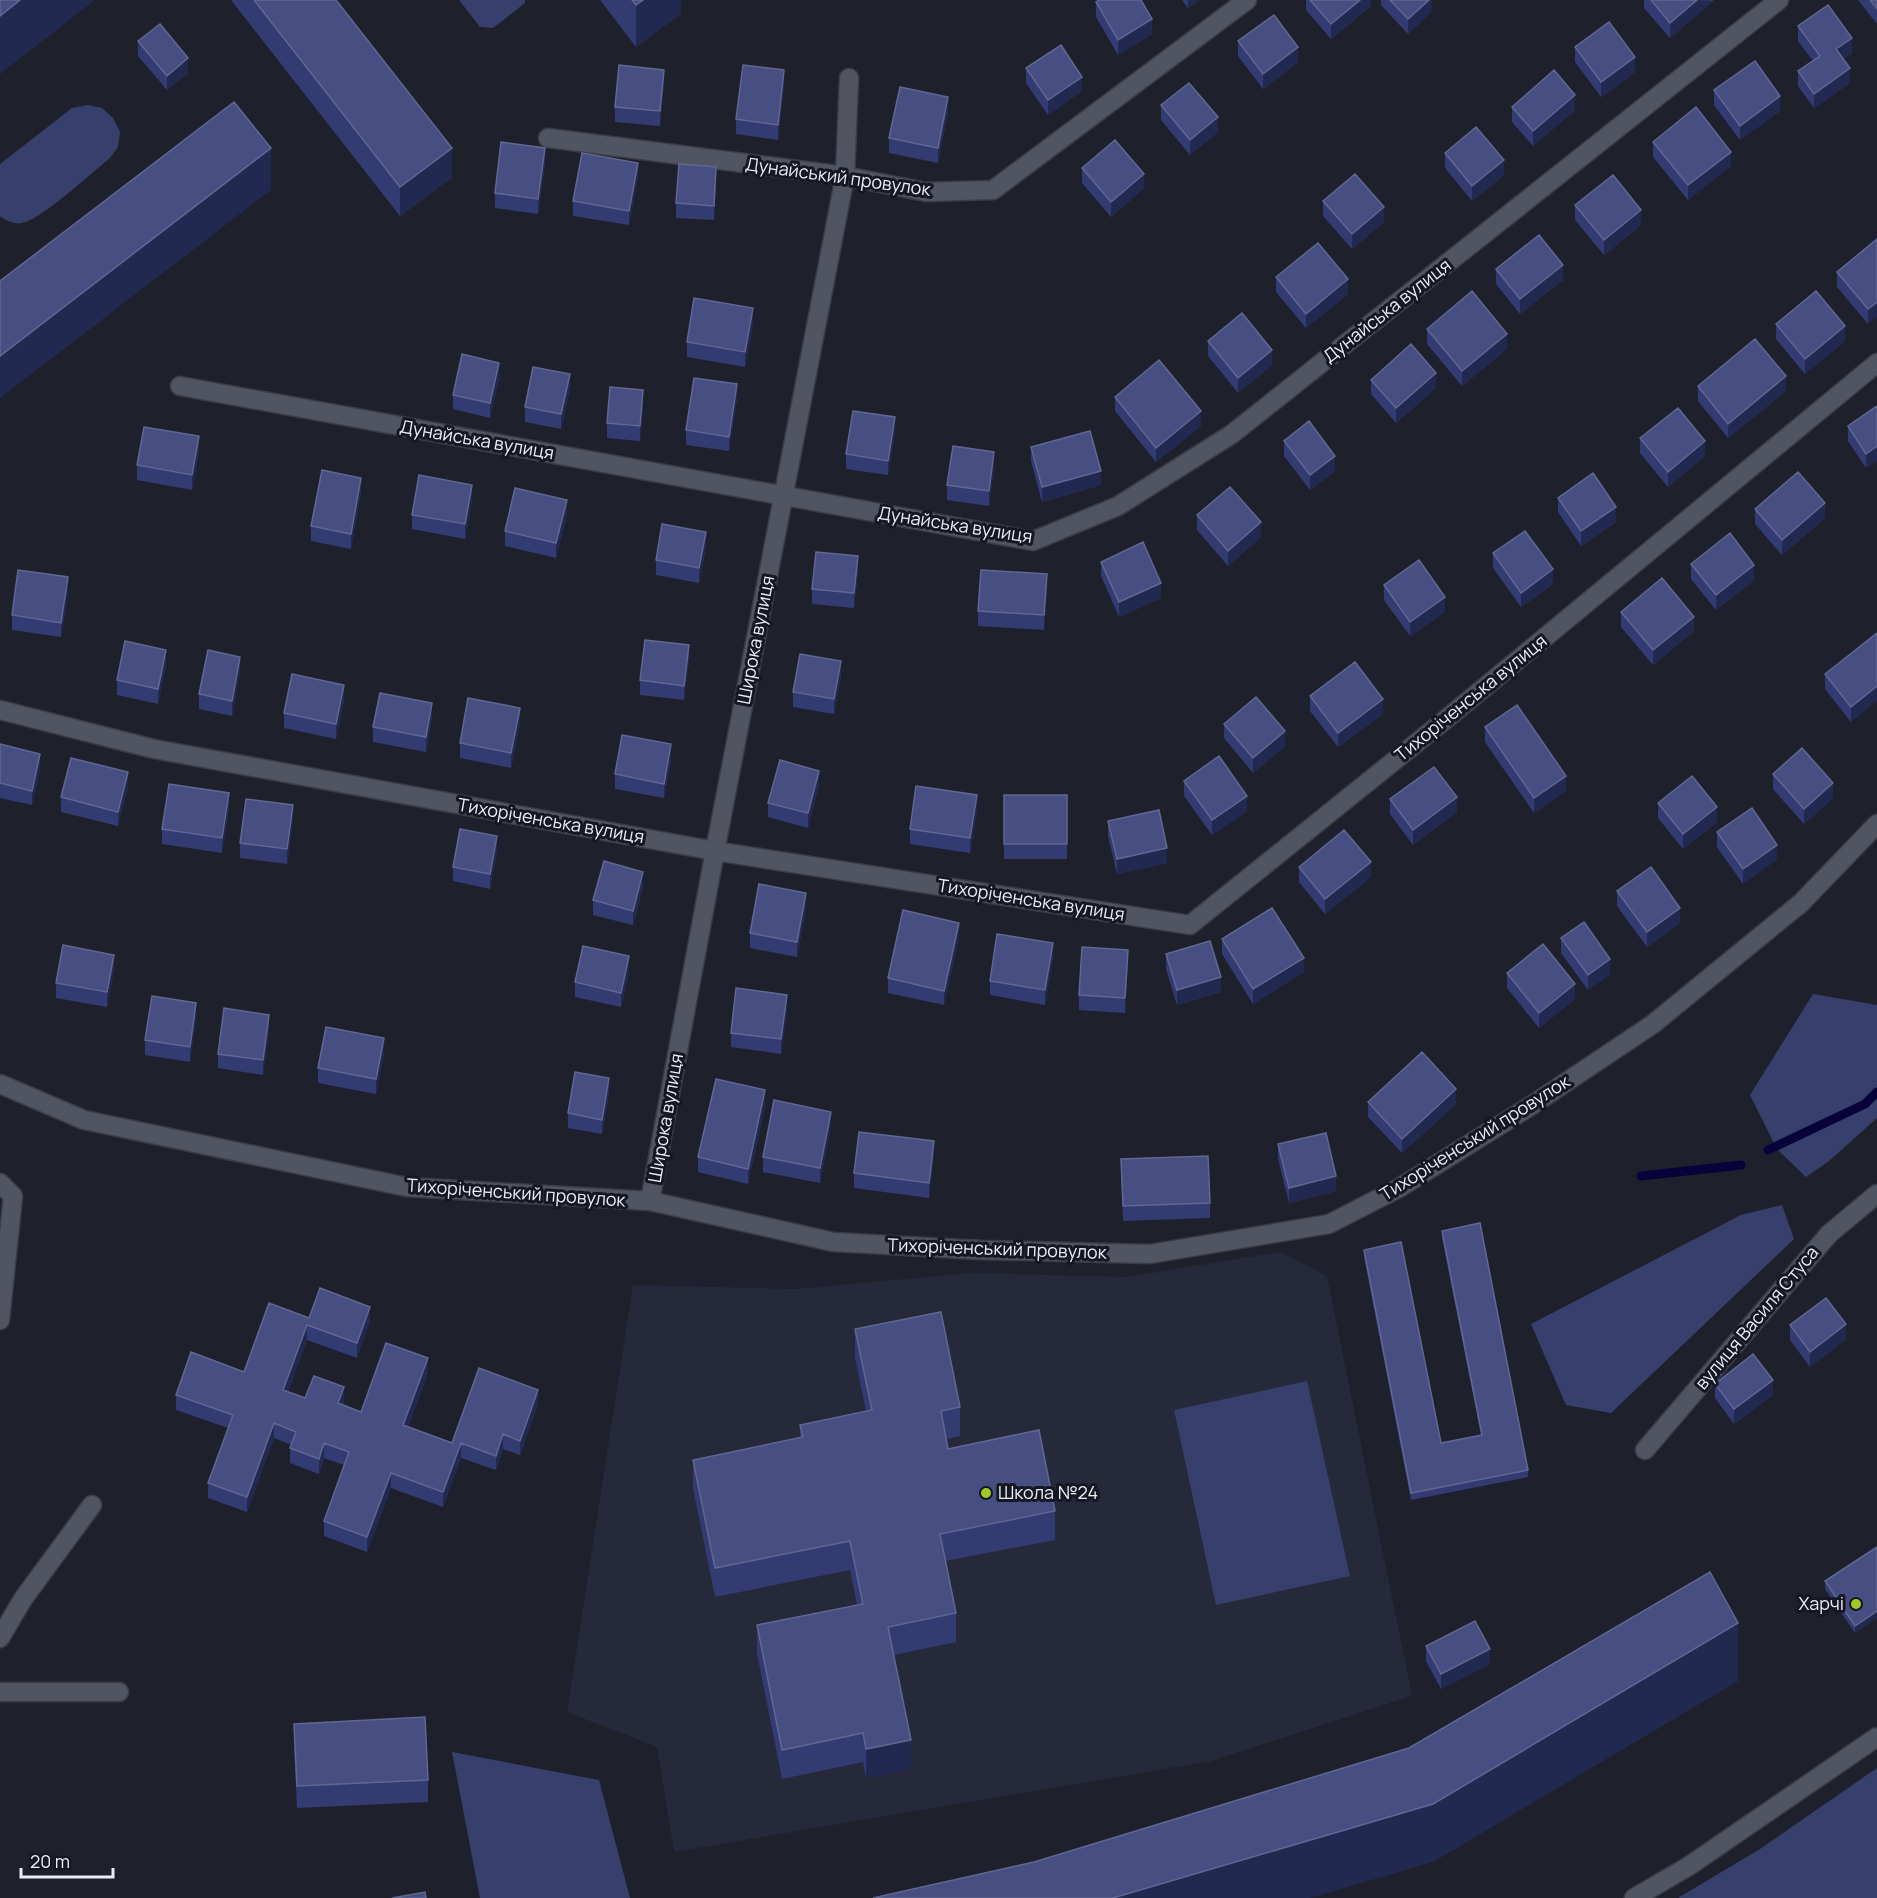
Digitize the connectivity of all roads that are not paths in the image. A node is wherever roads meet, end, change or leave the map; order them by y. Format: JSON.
{"nodes":[{"id":1,"x":1247,"y":0,"type":"edge"},
{"id":2,"x":1779,"y":0,"type":"edge"},
{"id":3,"x":849,"y":78,"type":"dead end"},
{"id":4,"x":548,"y":138,"type":"dead end"},
{"id":5,"x":845,"y":176,"type":"junction"},
{"id":6,"x":1877,"y":363,"type":"edge"},
{"id":7,"x":180,"y":386,"type":"dead end"},
{"id":8,"x":784,"y":497,"type":"junction"},
{"id":9,"x":0,"y":710,"type":"edge"},
{"id":10,"x":1877,"y":824,"type":"edge"},
{"id":11,"x":715,"y":851,"type":"junction"},
{"id":12,"x":0,"y":1084,"type":"edge"},
{"id":13,"x":0,"y":1183,"type":"edge"},
{"id":14,"x":1877,"y":1194,"type":"edge"},
{"id":15,"x":651,"y":1202,"type":"junction"},
{"id":16,"x":0,"y":1320,"type":"edge"},
{"id":17,"x":1645,"y":1450,"type":"dead end"},
{"id":18,"x":92,"y":1505,"type":"dead end"},
{"id":19,"x":0,"y":1638,"type":"edge"},
{"id":20,"x":0,"y":1692,"type":"edge"},
{"id":21,"x":119,"y":1692,"type":"dead end"},
{"id":22,"x":1877,"y":1737,"type":"edge"},
{"id":23,"x":1634,"y":1898,"type":"edge"}],
"edges":[{"from":1,"to":5,"type":"street","name":"Дунайський провулок"},
{"from":2,"to":8,"type":"street","name":"Дунайська вулиця"},
{"from":3,"to":5,"type":"street","name":"Широка вулиця"},
{"from":4,"to":5,"type":"street","name":"Дунайський провулок"},
{"from":5,"to":8,"type":"street","name":"Широка вулиця"},
{"from":6,"to":11,"type":"street","name":"Тихоріченська вулиця"},
{"from":7,"to":8,"type":"street","name":"Дунайська вулиця"},
{"from":8,"to":11,"type":"street","name":"Широка вулиця"},
{"from":9,"to":11,"type":"street","name":"Тихоріченська вулиця"},
{"from":10,"to":15,"type":"street","name":"Тихоріченський провулок"},
{"from":11,"to":15,"type":"street","name":"Широка вулиця"},
{"from":12,"to":15,"type":"street","name":"Тихоріченський провулок"},
{"from":13,"to":16,"type":"street"},
{"from":14,"to":17,"type":"street","name":"вулиця Василя Стуса"},
{"from":18,"to":19,"type":"street"},
{"from":20,"to":21,"type":"street"},
{"from":22,"to":23,"type":"street"}]}
